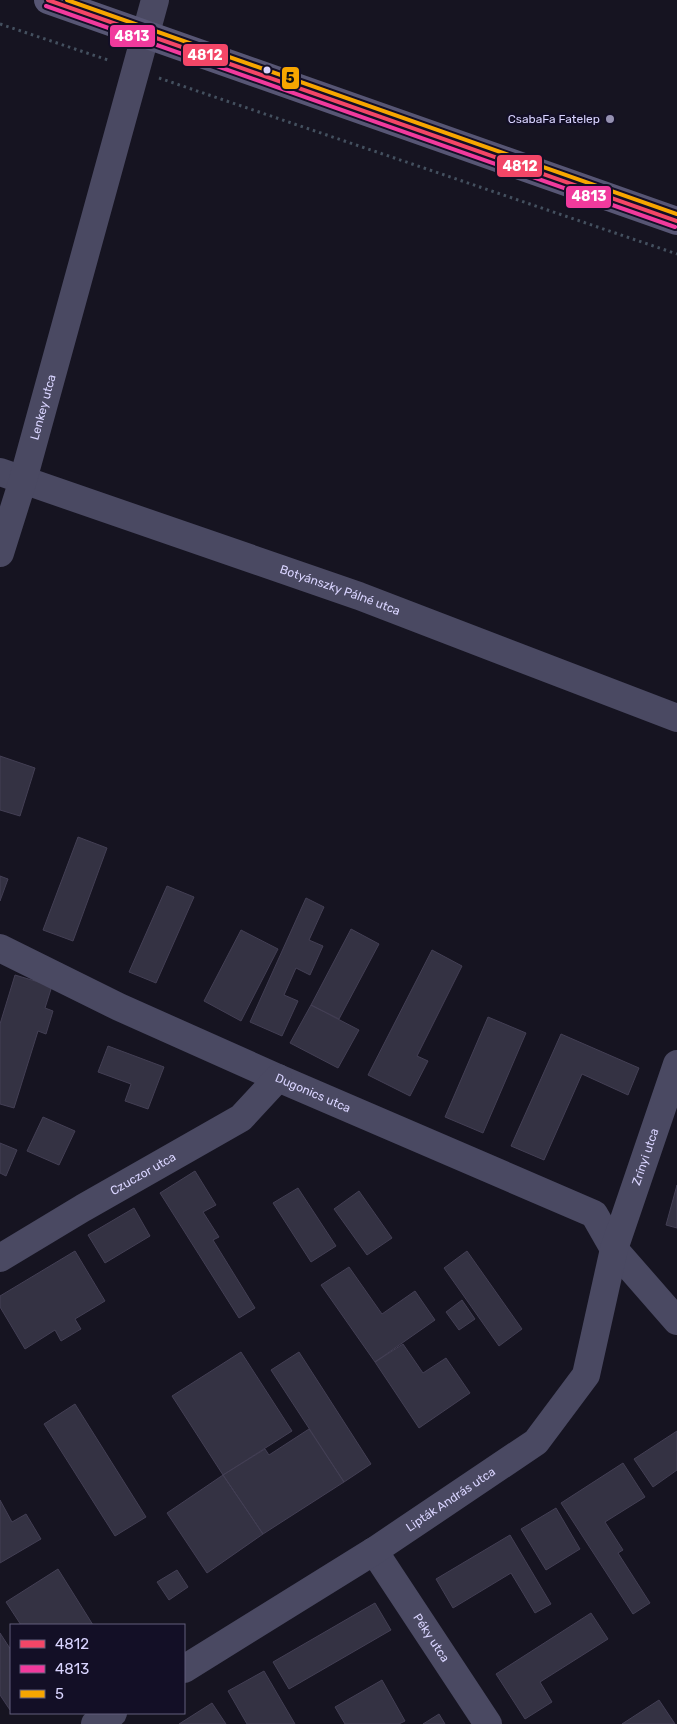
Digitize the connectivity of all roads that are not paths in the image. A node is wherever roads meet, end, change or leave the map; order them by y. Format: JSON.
{"nodes":[{"id":1,"x":48,"y":0,"type":"edge"},
{"id":2,"x":155,"y":0,"type":"edge"},
{"id":3,"x":146,"y":34,"type":"junction"},
{"id":4,"x":677,"y":221,"type":"edge"},
{"id":5,"x":12,"y":476,"type":"edge"},
{"id":6,"x":0,"y":553,"type":"edge"},
{"id":7,"x":677,"y":718,"type":"edge"},
{"id":8,"x":0,"y":948,"type":"edge"},
{"id":9,"x":677,"y":1064,"type":"edge"},
{"id":10,"x":278,"y":1078,"type":"junction"},
{"id":11,"x":614,"y":1249,"type":"junction"},
{"id":12,"x":0,"y":1258,"type":"edge"},
{"id":13,"x":677,"y":1320,"type":"edge"},
{"id":14,"x":374,"y":1551,"type":"junction"},
{"id":15,"x":185,"y":1668,"type":"edge"},
{"id":16,"x":111,"y":1714,"type":"edge"},
{"id":17,"x":95,"y":1724,"type":"edge"},
{"id":18,"x":488,"y":1724,"type":"edge"}],
"edges":[{"from":1,"to":3,"type":"street"},
{"from":2,"to":3,"type":"street","name":"Lenkey utca"},
{"from":3,"to":4,"type":"street"},
{"from":3,"to":5,"type":"street","name":"Lenkey utca"},
{"from":5,"to":6,"type":"street","name":"Lenkey utca"},
{"from":5,"to":7,"type":"street","name":"Botyánszky Pálné utca"},
{"from":8,"to":10,"type":"street","name":"Dugonics utca"},
{"from":9,"to":11,"type":"street","name":"Zrínyi utca"},
{"from":10,"to":11,"type":"street","name":"Dugonics utca"},
{"from":10,"to":12,"type":"street","name":"Czuczor utca"},
{"from":11,"to":13,"type":"street","name":"Dugonics utca"},
{"from":11,"to":14,"type":"street","name":"Lipták András utca"},
{"from":14,"to":15,"type":"street","name":"Lipták András utca"},
{"from":14,"to":18,"type":"street","name":"Péky utca"},
{"from":16,"to":17,"type":"street"}]}
